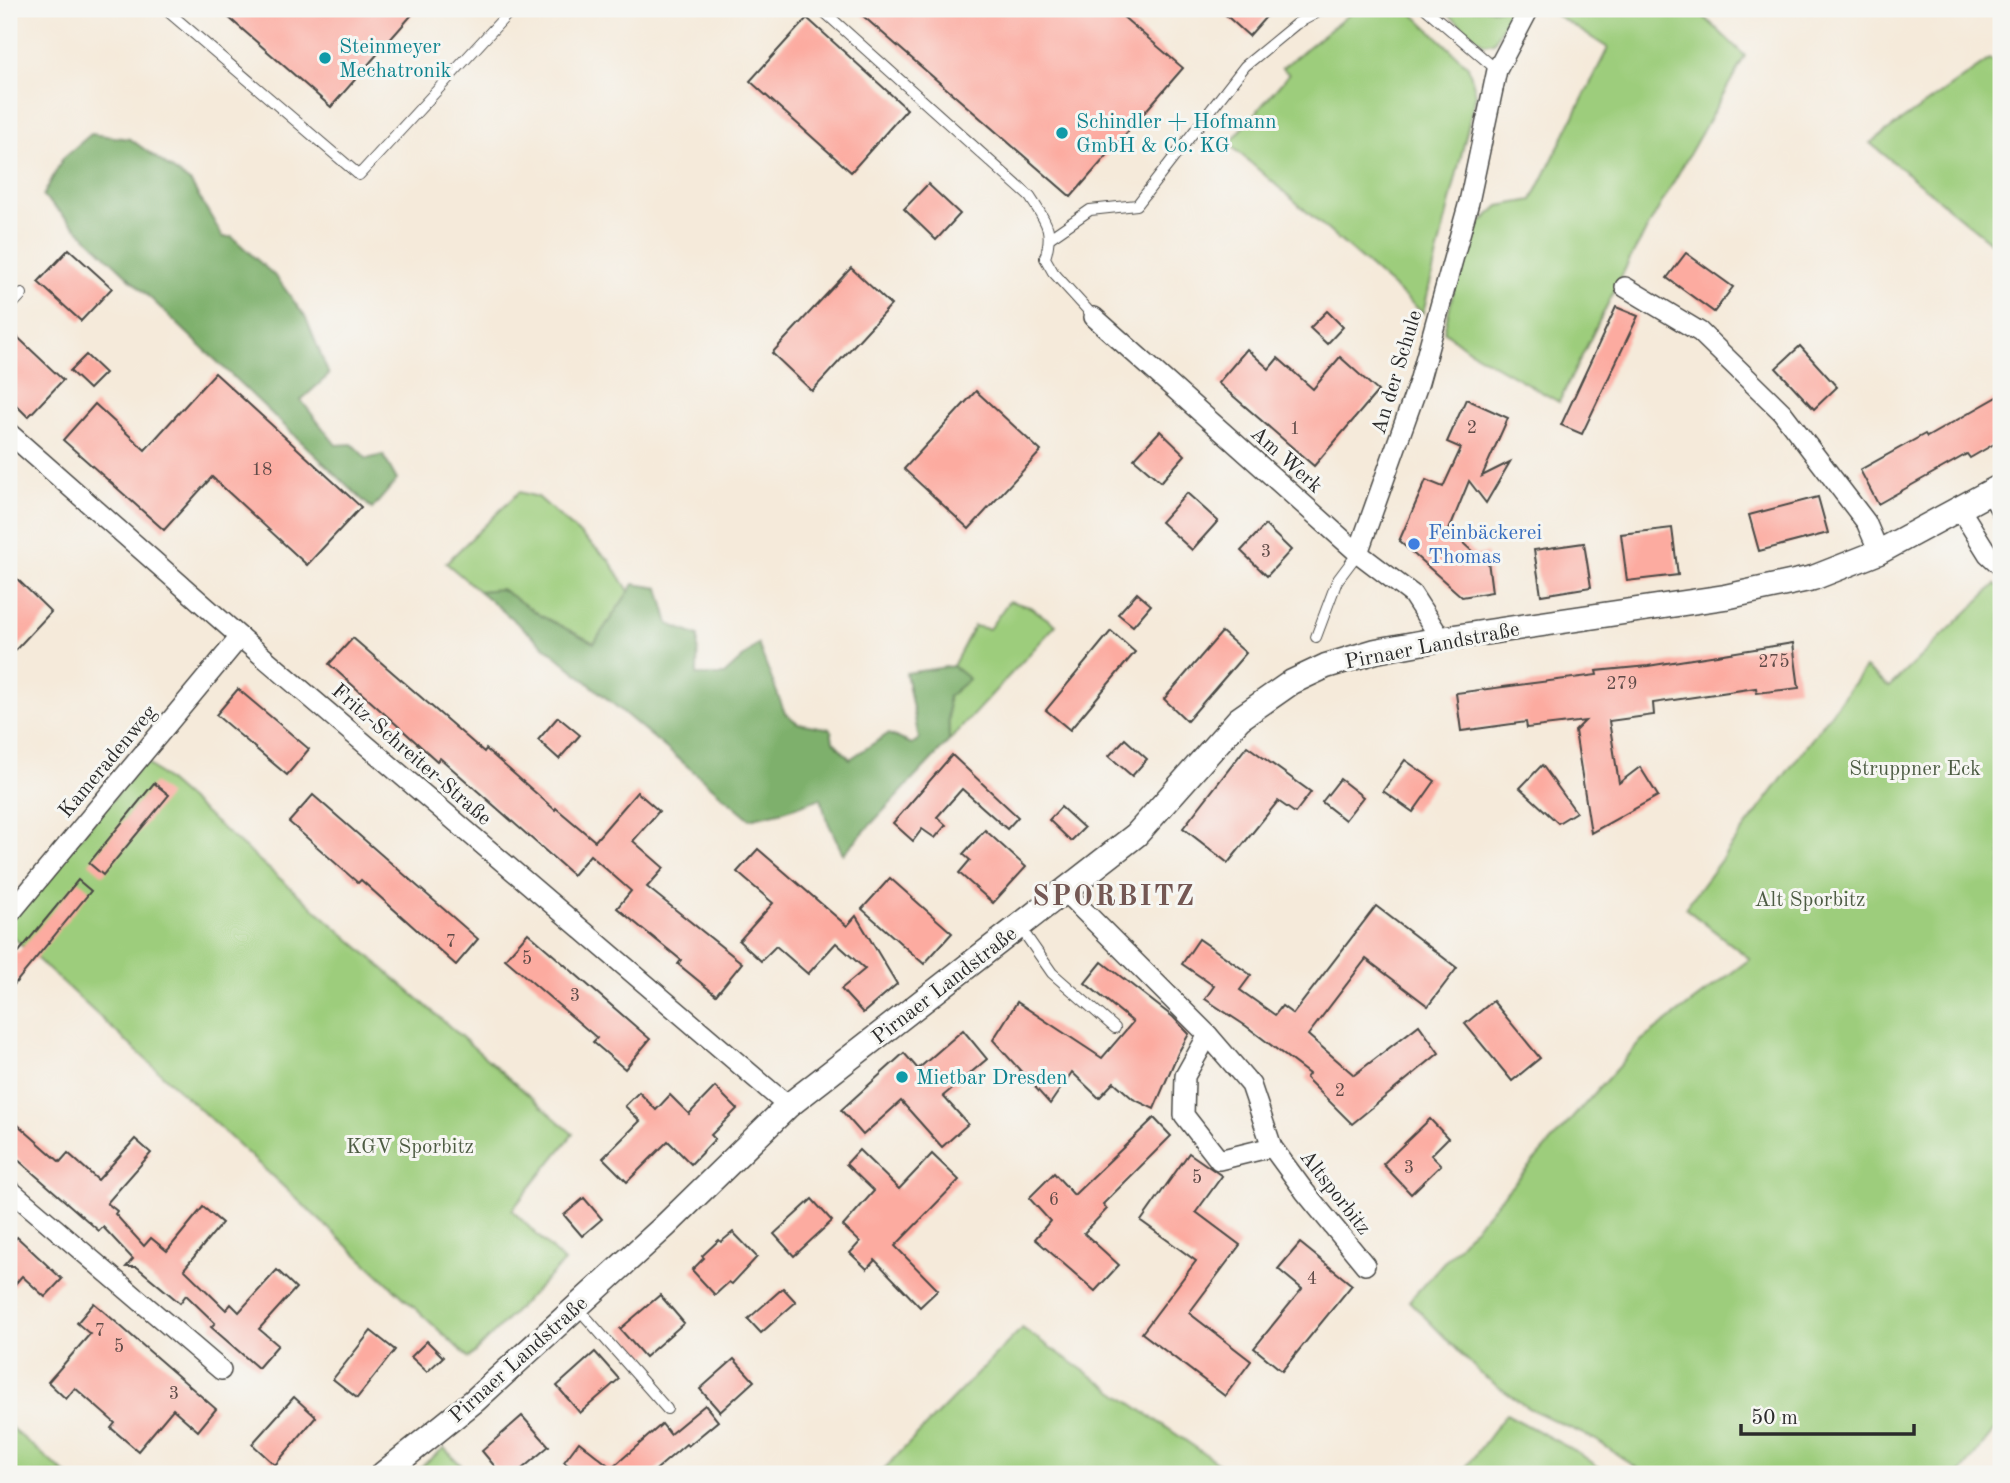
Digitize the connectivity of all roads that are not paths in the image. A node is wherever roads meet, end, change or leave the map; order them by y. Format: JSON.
{"nodes":[{"id":1,"x":165,"y":9,"type":"edge"},
{"id":2,"x":512,"y":9,"type":"edge"},
{"id":3,"x":821,"y":9,"type":"edge"},
{"id":4,"x":1324,"y":9,"type":"edge"},
{"id":5,"x":1426,"y":9,"type":"edge"},
{"id":6,"x":1528,"y":9,"type":"edge"},
{"id":7,"x":1497,"y":70,"type":"junction"},
{"id":8,"x":1051,"y":237,"type":"junction"},
{"id":9,"x":1626,"y":287,"type":"dead end"},
{"id":10,"x":22,"y":294,"type":"dead end"},
{"id":11,"x":9,"y":308,"type":"edge"},
{"id":12,"x":1094,"y":317,"type":"joint"},
{"id":13,"x":9,"y":433,"type":"edge"},
{"id":14,"x":1998,"y":496,"type":"edge"},
{"id":15,"x":1960,"y":509,"type":"junction"},
{"id":16,"x":1879,"y":552,"type":"junction"},
{"id":17,"x":1358,"y":553,"type":"junction"},
{"id":18,"x":2001,"y":566,"type":"edge"},
{"id":19,"x":240,"y":637,"type":"junction"},
{"id":20,"x":1316,"y":637,"type":"dead end"},
{"id":21,"x":1441,"y":639,"type":"junction"},
{"id":22,"x":1064,"y":891,"type":"junction"},
{"id":23,"x":9,"y":915,"type":"edge"},
{"id":24,"x":1019,"y":926,"type":"junction"},
{"id":25,"x":1115,"y":1028,"type":"dead end"},
{"id":26,"x":1208,"y":1035,"type":"junction"},
{"id":27,"x":788,"y":1106,"type":"junction"},
{"id":28,"x":1272,"y":1147,"type":"junction"},
{"id":29,"x":9,"y":1189,"type":"edge"},
{"id":30,"x":1365,"y":1265,"type":"dead end"},
{"id":31,"x":578,"y":1307,"type":"junction"},
{"id":32,"x":222,"y":1370,"type":"dead end"},
{"id":33,"x":667,"y":1409,"type":"dead end"},
{"id":34,"x":383,"y":1474,"type":"edge"}],
"edges":[{"from":1,"to":2,"type":"lane"},
{"from":3,"to":8,"type":"lane"},
{"from":4,"to":8,"type":"lane"},
{"from":5,"to":7,"type":"lane"},
{"from":6,"to":7,"type":"street"},
{"from":7,"to":17,"type":"street","name":"An der Schule"},
{"from":8,"to":12,"type":"lane"},
{"from":9,"to":16,"type":"street"},
{"from":10,"to":11,"type":"lane"},
{"from":12,"to":17,"type":"street","name":"Am Werk"},
{"from":13,"to":19,"type":"street","name":"Fritz-Schreiter-Straße"},
{"from":14,"to":15,"type":"street","name":"Pirnaer Landstraße"},
{"from":15,"to":16,"type":"street","name":"Pirnaer Landstraße"},
{"from":15,"to":18,"type":"street"},
{"from":16,"to":21,"type":"street","name":"Pirnaer Landstraße"},
{"from":17,"to":20,"type":"lane"},
{"from":17,"to":21,"type":"street","name":"Am Werk"},
{"from":19,"to":23,"type":"street","name":"Kameradenweg"},
{"from":19,"to":27,"type":"street","name":"Fritz-Schreiter-Straße"},
{"from":21,"to":22,"type":"street","name":"Pirnaer Landstraße"},
{"from":22,"to":24,"type":"street","name":"Pirnaer Landstraße"},
{"from":22,"to":26,"type":"street","name":"Altsporbitz"},
{"from":24,"to":25,"type":"lane"},
{"from":24,"to":27,"type":"street","name":"Pirnaer Landstraße"},
{"from":26,"to":28,"type":"street","name":"Altsporbitz"},
{"from":26,"to":28,"type":"street","name":"Altsporbitz"},
{"from":27,"to":31,"type":"street","name":"Pirnaer Landstraße"},
{"from":28,"to":30,"type":"street","name":"Altsporbitz"},
{"from":29,"to":32,"type":"street"},
{"from":31,"to":33,"type":"lane"},
{"from":31,"to":34,"type":"street","name":"Pirnaer Landstraße"}]}
